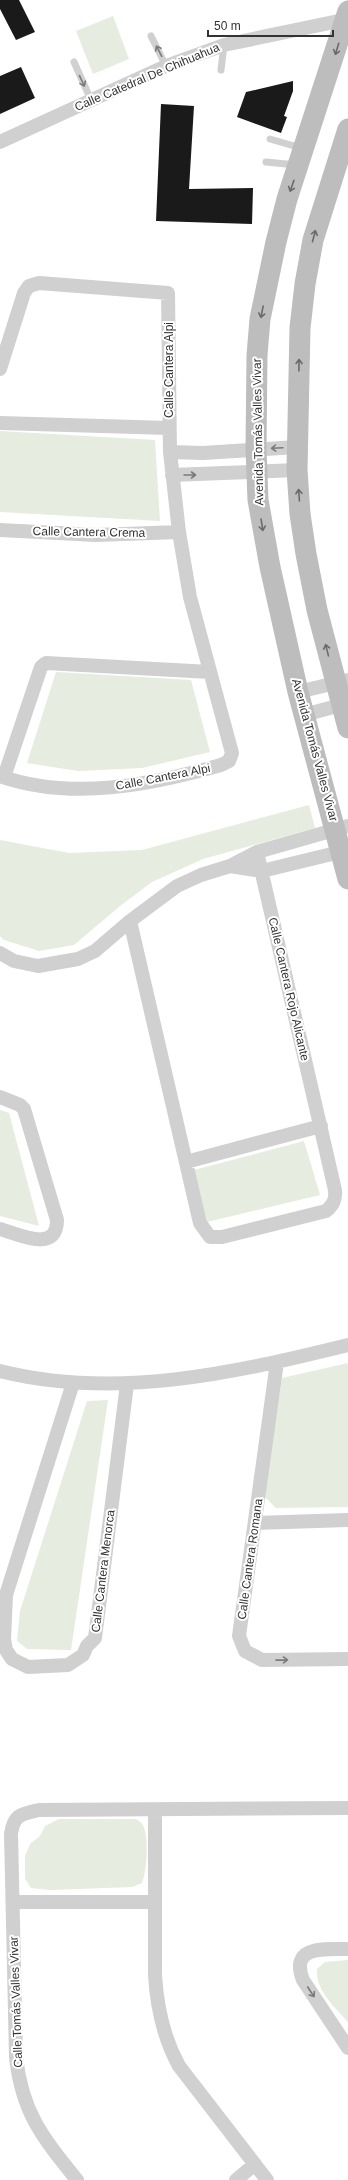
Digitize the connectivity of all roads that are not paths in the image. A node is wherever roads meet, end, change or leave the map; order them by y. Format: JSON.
{"nodes":[{"id":1,"x":347,"y":16,"type":"edge"},
{"id":2,"x":151,"y":36,"type":"dead end"},
{"id":3,"x":224,"y":45,"type":"junction"},
{"id":4,"x":74,"y":62,"type":"dead end"},
{"id":5,"x":166,"y":66,"type":"junction"},
{"id":6,"x":221,"y":70,"type":"dead end"},
{"id":7,"x":91,"y":100,"type":"junction"},
{"id":8,"x":348,"y":129,"type":"edge"},
{"id":9,"x":270,"y":139,"type":"dead end"},
{"id":10,"x":1,"y":145,"type":"edge"},
{"id":11,"x":302,"y":157,"type":"junction"},
{"id":12,"x":266,"y":162,"type":"dead end"},
{"id":13,"x":0,"y":369,"type":"edge"},
{"id":14,"x":0,"y":423,"type":"edge"},
{"id":15,"x":169,"y":428,"type":"junction"},
{"id":16,"x":297,"y":447,"type":"junction"},
{"id":17,"x":256,"y":449,"type":"junction"},
{"id":18,"x":225,"y":451,"type":"junction"},
{"id":19,"x":170,"y":452,"type":"junction"},
{"id":20,"x":297,"y":470,"type":"junction"},
{"id":21,"x":257,"y":472,"type":"junction"},
{"id":22,"x":227,"y":474,"type":"junction"},
{"id":23,"x":172,"y":475,"type":"junction"},
{"id":24,"x":0,"y":530,"type":"edge"},
{"id":25,"x":179,"y":532,"type":"junction"},
{"id":26,"x":210,"y":672,"type":"junction"},
{"id":27,"x":342,"y":681,"type":"edge"},
{"id":28,"x":298,"y":692,"type":"junction"},
{"id":29,"x":345,"y":704,"type":"edge"},
{"id":30,"x":304,"y":715,"type":"junction"},
{"id":31,"x":348,"y":728,"type":"edge"},
{"id":32,"x":2,"y":776,"type":"edge"},
{"id":33,"x":342,"y":828,"type":"edge"},
{"id":34,"x":305,"y":838,"type":"junction"},
{"id":35,"x":344,"y":851,"type":"edge"},
{"id":36,"x":258,"y":852,"type":"junction"},
{"id":37,"x":311,"y":859,"type":"junction"},
{"id":38,"x":230,"y":866,"type":"junction"},
{"id":39,"x":262,"y":871,"type":"junction"},
{"id":40,"x":348,"y":879,"type":"edge"},
{"id":41,"x":130,"y":921,"type":"junction"},
{"id":42,"x":0,"y":953,"type":"edge"},
{"id":43,"x":0,"y":1097,"type":"edge"},
{"id":44,"x":321,"y":1126,"type":"junction"},
{"id":45,"x":186,"y":1162,"type":"junction"},
{"id":46,"x":0,"y":1229,"type":"edge"},
{"id":47,"x":348,"y":1345,"type":"edge"},
{"id":48,"x":277,"y":1362,"type":"junction"},
{"id":49,"x":0,"y":1371,"type":"edge"},
{"id":50,"x":73,"y":1383,"type":"junction"},
{"id":51,"x":127,"y":1384,"type":"junction"},
{"id":52,"x":348,"y":1520,"type":"edge"},
{"id":53,"x":255,"y":1523,"type":"junction"},
{"id":54,"x":348,"y":1659,"type":"edge"},
{"id":55,"x":348,"y":1808,"type":"edge"},
{"id":56,"x":155,"y":1810,"type":"junction"},
{"id":57,"x":13,"y":1902,"type":"junction"},
{"id":58,"x":155,"y":1902,"type":"junction"},
{"id":59,"x":348,"y":1949,"type":"edge"},
{"id":60,"x":348,"y":2048,"type":"edge"},
{"id":61,"x":255,"y":2164,"type":"junction"},
{"id":62,"x":77,"y":2180,"type":"edge"},
{"id":63,"x":236,"y":2180,"type":"edge"},
{"id":64,"x":267,"y":2180,"type":"edge"}],
"edges":[{"from":1,"to":3,"type":"street","name":"Calle Catedral De Chihuahua"},
{"from":1,"to":11,"type":"main road","name":"Avenida Tomás Valles Vivar","one_way":true},
{"from":5,"to":2,"type":"lane","one_way":true},
{"from":3,"to":5,"type":"street","name":"Calle Catedral De Chihuahua"},
{"from":3,"to":6,"type":"lane"},
{"from":4,"to":7,"type":"lane","one_way":true},
{"from":5,"to":7,"type":"street","name":"Calle Catedral De Chihuahua"},
{"from":7,"to":10,"type":"street","name":"Calle Catedral De Chihuahua"},
{"from":16,"to":8,"type":"main road","one_way":true},
{"from":9,"to":11,"type":"lane"},
{"from":11,"to":12,"type":"lane"},
{"from":11,"to":17,"type":"main road","name":"Avenida Tomás Valles Vivar","one_way":true},
{"from":13,"to":15,"type":"street","name":"Calle Cantera Alpi"},
{"from":14,"to":15,"type":"street"},
{"from":15,"to":19,"type":"street","name":"Calle Cantera Alpi"},
{"from":16,"to":17,"type":"street","one_way":true},
{"from":16,"to":20,"type":"main road"},
{"from":17,"to":18,"type":"street"},
{"from":17,"to":21,"type":"main road","name":"Avenida Tomás Valles Vivar"},
{"from":18,"to":19,"type":"street"},
{"from":18,"to":22,"type":"street"},
{"from":19,"to":23,"type":"street","name":"Calle Cantera Alpi"},
{"from":20,"to":21,"type":"street"},
{"from":27,"to":20,"type":"main road","one_way":true},
{"from":21,"to":22,"type":"street"},
{"from":21,"to":28,"type":"main road","name":"Avenida Tomás Valles Vivar","one_way":true},
{"from":23,"to":22,"type":"street","one_way":true},
{"from":23,"to":25,"type":"street","name":"Calle Cantera Alpi"},
{"from":24,"to":25,"type":"street","name":"Calle Cantera Crema"},
{"from":25,"to":26,"type":"street","name":"Calle Cantera Alpi"},
{"from":26,"to":32,"type":"street","name":"Calle Cantera Alpi"},
{"from":26,"to":32,"type":"street","name":"Calle Cantera Alpi"},
{"from":27,"to":28,"type":"street"},
{"from":27,"to":29,"type":"main road"},
{"from":28,"to":30,"type":"main road","name":"Avenida Tomás Valles Vivar"},
{"from":29,"to":30,"type":"street"},
{"from":29,"to":31,"type":"main road"},
{"from":30,"to":33,"type":"main road","name":"Avenida Tomás Valles Vivar"},
{"from":33,"to":34,"type":"street"},
{"from":33,"to":35,"type":"main road","name":"Avenida Tomás Valles Vivar"},
{"from":34,"to":36,"type":"street"},
{"from":34,"to":37,"type":"street"},
{"from":35,"to":37,"type":"street"},
{"from":35,"to":40,"type":"main road","name":"Avenida Tomás Valles Vivar"},
{"from":36,"to":38,"type":"street"},
{"from":36,"to":39,"type":"street","name":"Calle Cantera Rojo Alicante"},
{"from":37,"to":39,"type":"street"},
{"from":38,"to":39,"type":"street"},
{"from":38,"to":41,"type":"street"},
{"from":39,"to":44,"type":"street","name":"Calle Cantera Rojo Alicante"},
{"from":41,"to":42,"type":"street"},
{"from":41,"to":45,"type":"street","name":"Calle Cantera Rojo Alicante"},
{"from":43,"to":46,"type":"street"},
{"from":44,"to":45,"type":"street"},
{"from":44,"to":45,"type":"street","name":"Calle Cantera Rojo Alicante"},
{"from":47,"to":48,"type":"street"},
{"from":48,"to":51,"type":"street"},
{"from":48,"to":53,"type":"street","name":"Calle Cantera Romana"},
{"from":49,"to":50,"type":"street"},
{"from":50,"to":51,"type":"street"},
{"from":50,"to":51,"type":"street","name":"Calle Cantera Menorca"},
{"from":52,"to":53,"type":"street"},
{"from":53,"to":54,"type":"street","name":"Calle Cantera Romana","one_way":true},
{"from":55,"to":56,"type":"street","name":"Calle Tomás Valles Vivar"},
{"from":56,"to":57,"type":"street","name":"Calle Tomás Valles Vivar"},
{"from":56,"to":58,"type":"street"},
{"from":57,"to":58,"type":"street"},
{"from":57,"to":62,"type":"street","name":"Calle Tomás Valles Vivar"},
{"from":58,"to":61,"type":"street"},
{"from":59,"to":60,"type":"street","one_way":true},
{"from":61,"to":63,"type":"street"},
{"from":61,"to":64,"type":"street"}]}
